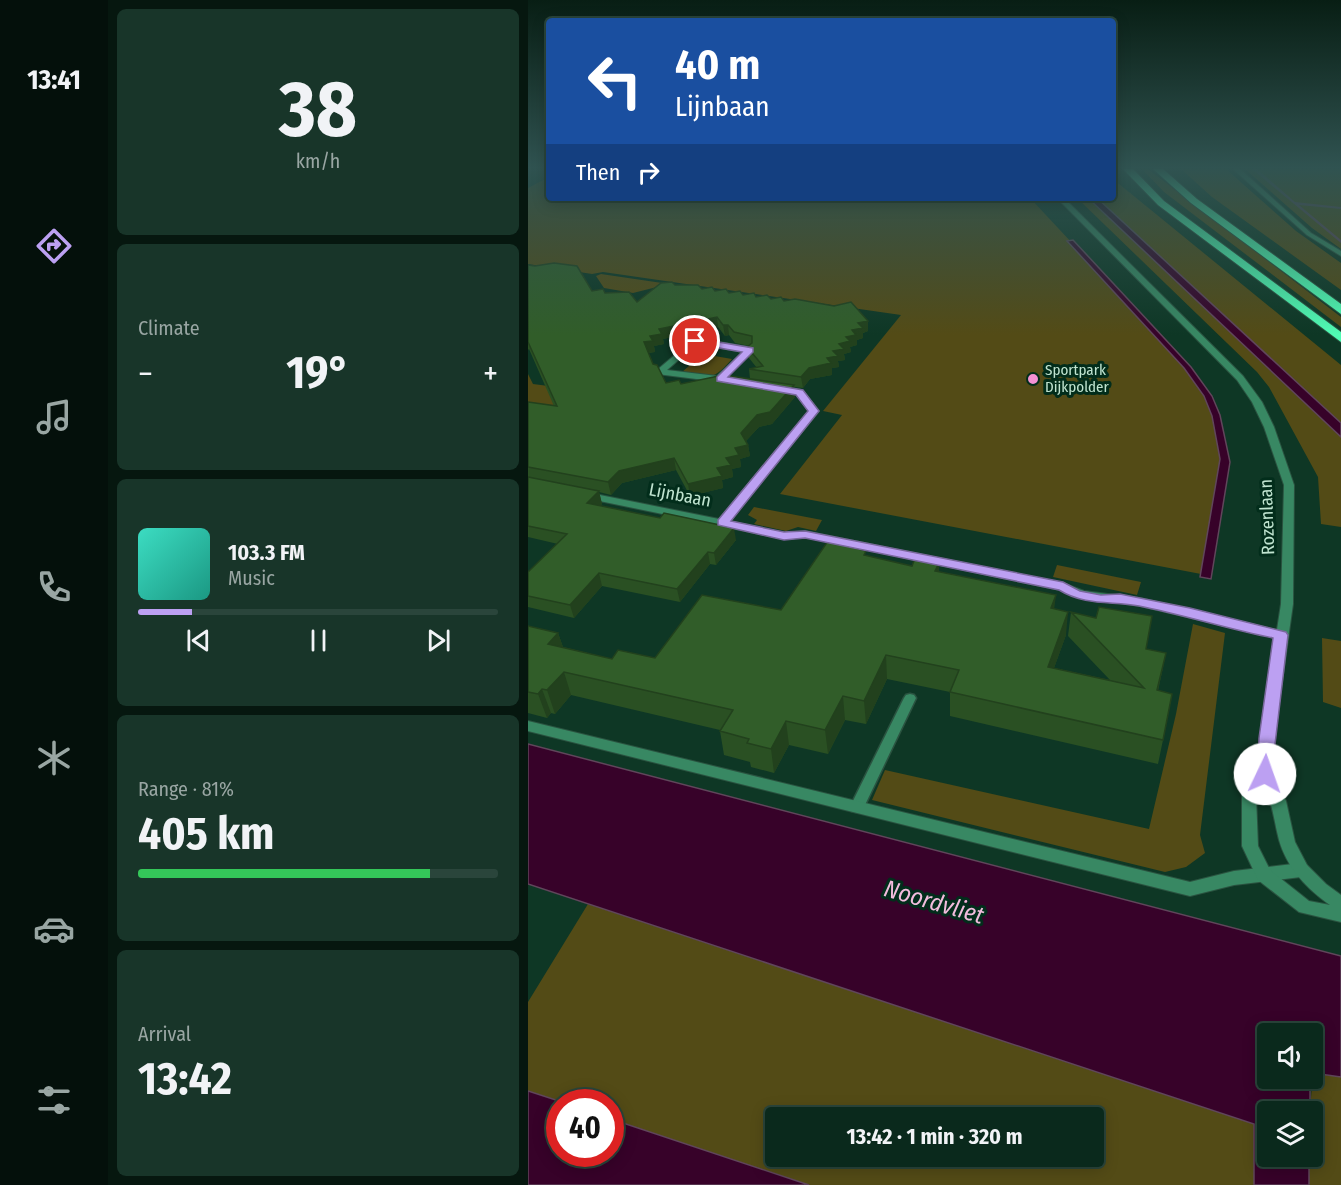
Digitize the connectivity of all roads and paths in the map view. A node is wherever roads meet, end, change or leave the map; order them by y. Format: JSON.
{"nodes":[{"id":1,"x":1086,"y":224,"type":"edge"},
{"id":2,"x":1189,"y":224,"type":"edge"},
{"id":3,"x":1225,"y":224,"type":"edge"},
{"id":4,"x":1298,"y":224,"type":"edge"},
{"id":5,"x":1341,"y":254,"type":"edge"},
{"id":6,"x":1341,"y":310,"type":"edge"},
{"id":7,"x":1341,"y":338,"type":"edge"},
{"id":8,"x":720,"y":379,"type":"junction"},
{"id":9,"x":732,"y":381,"type":"edge"},
{"id":10,"x":766,"y":387,"type":"edge"},
{"id":11,"x":571,"y":492,"type":"edge"},
{"id":12,"x":723,"y":522,"type":"junction"},
{"id":13,"x":1281,"y":635,"type":"junction"},
{"id":14,"x":910,"y":698,"type":"dead end"},
{"id":15,"x":528,"y":726,"type":"edge"},
{"id":16,"x":1265,"y":774,"type":"junction"},
{"id":17,"x":857,"y":807,"type":"junction"},
{"id":18,"x":1301,"y":870,"type":"junction"},
{"id":19,"x":1264,"y":875,"type":"junction"},
{"id":20,"x":1341,"y":904,"type":"edge"},
{"id":21,"x":1341,"y":915,"type":"edge"}],
"edges":[{"from":1,"to":13,"type":"street","name":"Rozenlaan"},
{"from":2,"to":7,"type":"highway"},
{"from":3,"to":6,"type":"highway"},
{"from":4,"to":5,"type":"street"},
{"from":8,"to":8,"type":"street"},
{"from":8,"to":9,"type":"street"},
{"from":10,"to":12,"type":"street"},
{"from":11,"to":12,"type":"street","name":"Lijnbaan"},
{"from":12,"to":13,"type":"street","name":"Lijnbaan"},
{"from":13,"to":16,"type":"street","name":"Rozenlaan"},
{"from":14,"to":17,"type":"lane"},
{"from":15,"to":17,"type":"street"},
{"from":16,"to":18,"type":"street"},
{"from":16,"to":19,"type":"street","name":"Rozenlaan"},
{"from":17,"to":19,"type":"street"},
{"from":18,"to":19,"type":"street"},
{"from":18,"to":20,"type":"street"},
{"from":19,"to":21,"type":"street"}]}
